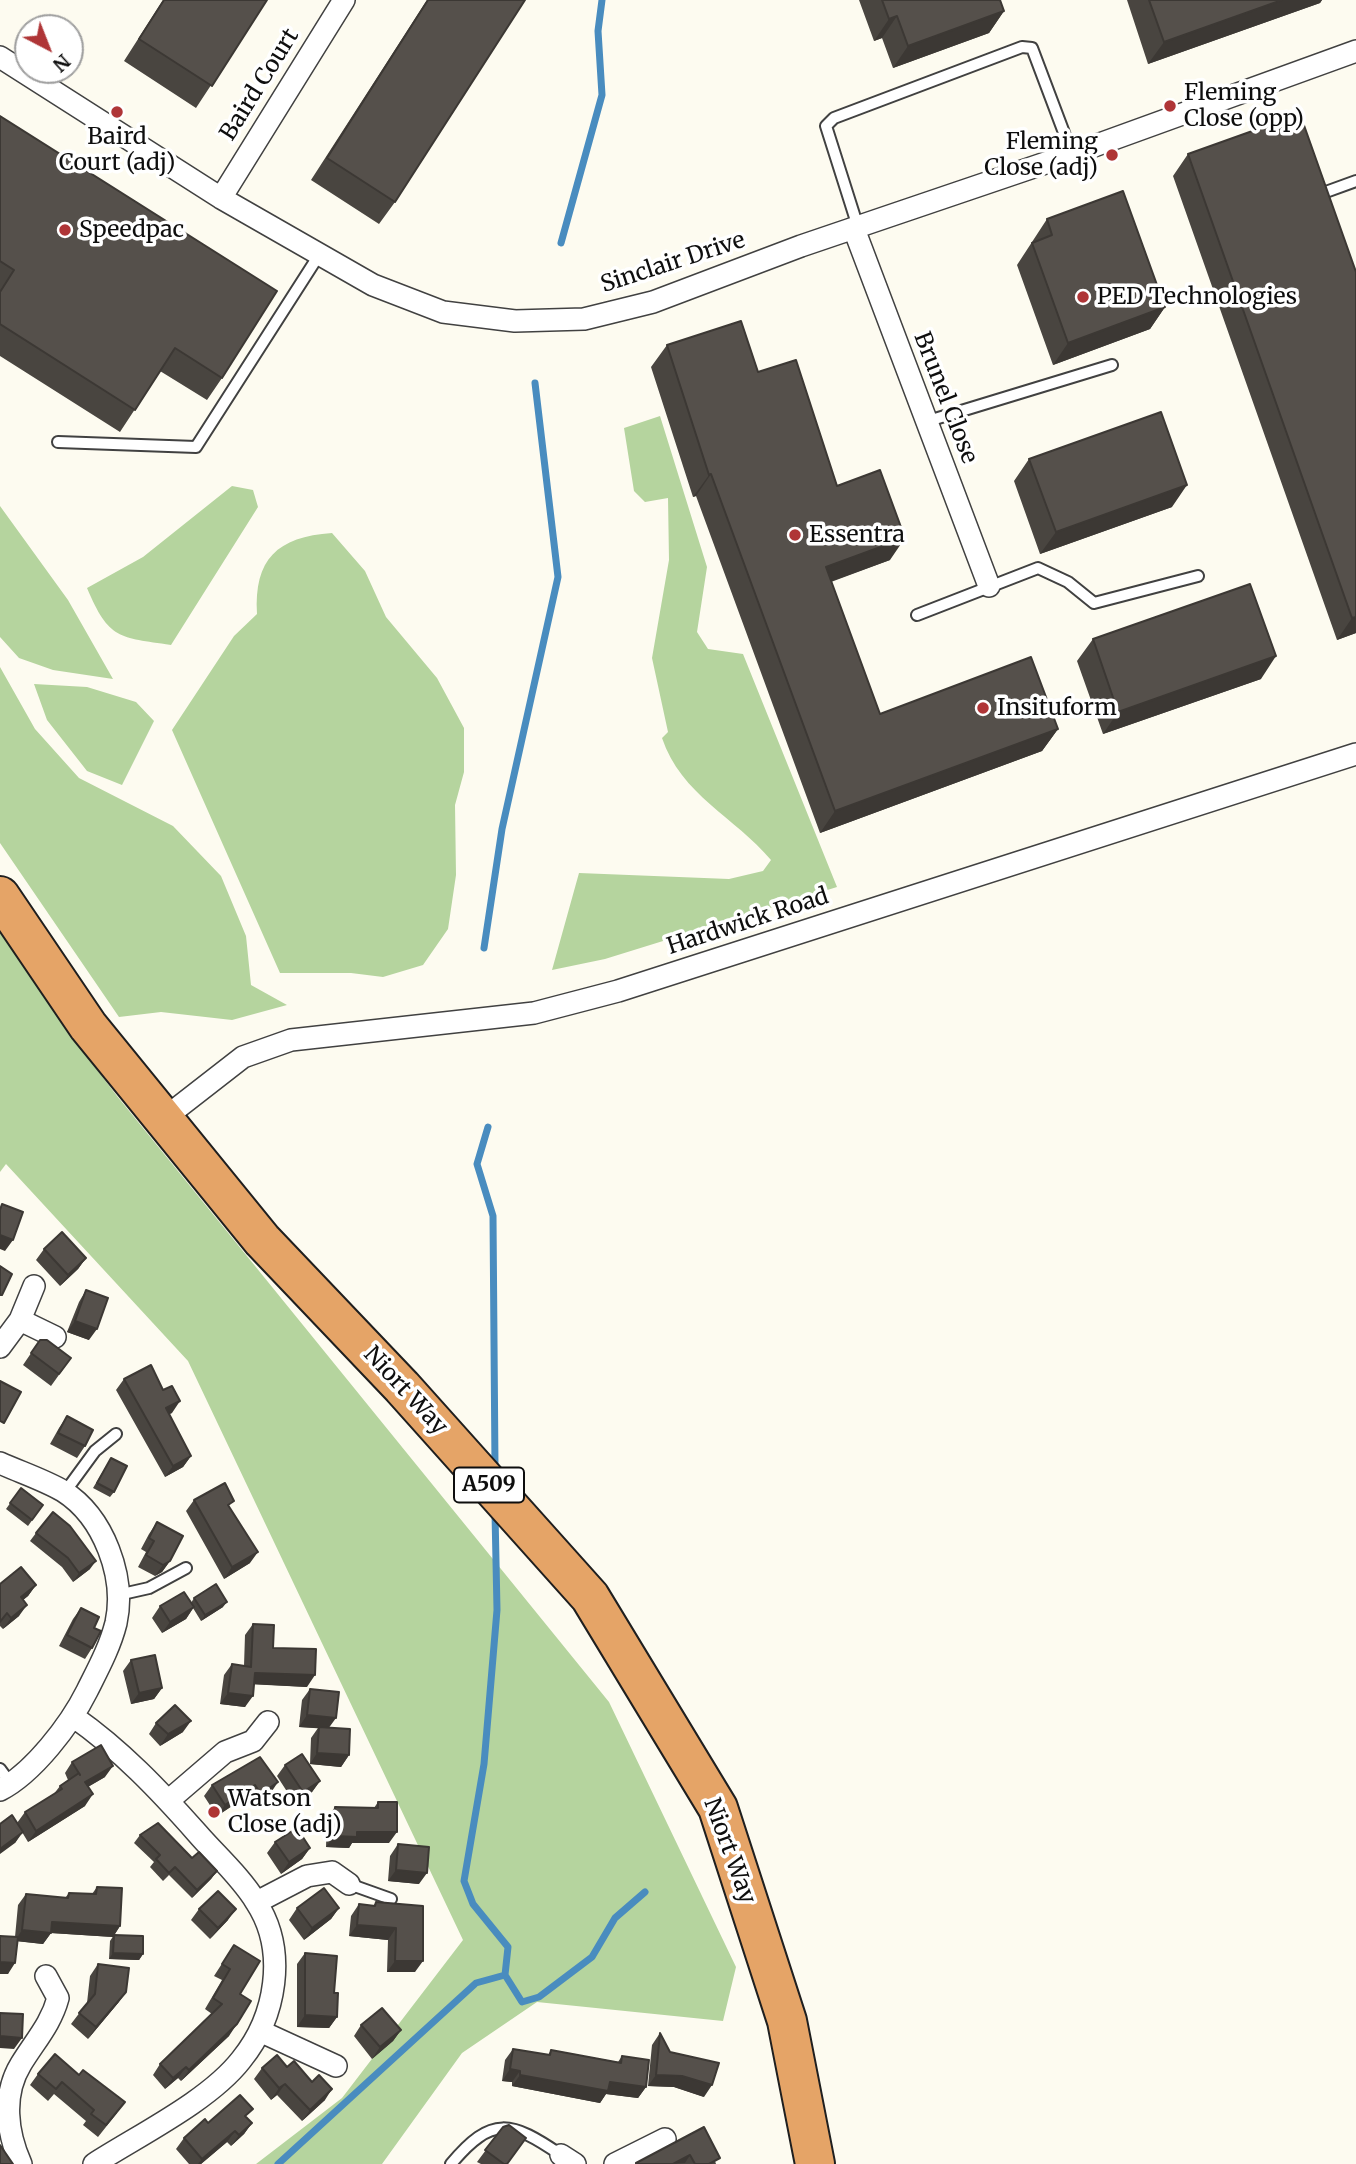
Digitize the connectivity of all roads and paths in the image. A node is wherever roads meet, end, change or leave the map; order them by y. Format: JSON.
{"nodes":[{"id":1,"x":344,"y":0,"type":"edge"},
{"id":2,"x":1356,"y":51,"type":"edge"},
{"id":3,"x":0,"y":57,"type":"edge"},
{"id":4,"x":1072,"y":155,"type":"junction"},
{"id":5,"x":1356,"y":181,"type":"edge"},
{"id":6,"x":1323,"y":193,"type":"edge"},
{"id":7,"x":221,"y":198,"type":"junction"},
{"id":8,"x":856,"y":228,"type":"junction"},
{"id":9,"x":319,"y":254,"type":"junction"},
{"id":10,"x":1112,"y":365,"type":"dead end"},
{"id":11,"x":925,"y":422,"type":"junction"},
{"id":12,"x":58,"y":442,"type":"dead end"},
{"id":13,"x":1198,"y":576,"type":"dead end"},
{"id":14,"x":989,"y":586,"type":"junction"},
{"id":15,"x":917,"y":615,"type":"dead end"},
{"id":16,"x":1356,"y":754,"type":"edge"},
{"id":17,"x":0,"y":896,"type":"edge"},
{"id":18,"x":162,"y":1120,"type":"junction"},
{"id":19,"x":34,"y":1286,"type":"dead end"},
{"id":20,"x":20,"y":1320,"type":"junction"},
{"id":21,"x":55,"y":1337,"type":"dead end"},
{"id":22,"x":0,"y":1347,"type":"edge"},
{"id":23,"x":116,"y":1434,"type":"dead end"},
{"id":24,"x":0,"y":1463,"type":"edge"},
{"id":25,"x":65,"y":1492,"type":"junction"},
{"id":26,"x":186,"y":1568,"type":"dead end"},
{"id":27,"x":118,"y":1595,"type":"junction"},
{"id":28,"x":74,"y":1717,"type":"junction"},
{"id":29,"x":268,"y":1722,"type":"dead end"},
{"id":30,"x":4,"y":1781,"type":"edge"},
{"id":31,"x":168,"y":1801,"type":"junction"},
{"id":32,"x":349,"y":1884,"type":"joint"},
{"id":33,"x":391,"y":1899,"type":"dead end"},
{"id":34,"x":257,"y":1902,"type":"junction"},
{"id":35,"x":46,"y":1976,"type":"dead end"},
{"id":36,"x":262,"y":2032,"type":"junction"},
{"id":37,"x":336,"y":2066,"type":"dead end"},
{"id":38,"x":665,"y":2138,"type":"dead end"},
{"id":39,"x":568,"y":2159,"type":"edge"},
{"id":40,"x":21,"y":2164,"type":"edge"},
{"id":41,"x":94,"y":2164,"type":"edge"},
{"id":42,"x":452,"y":2164,"type":"edge"},
{"id":43,"x":615,"y":2164,"type":"edge"},
{"id":44,"x":815,"y":2164,"type":"edge"}],
"edges":[{"from":1,"to":7,"type":"street","name":"Baird Court"},
{"from":2,"to":4,"type":"street","name":"Sinclair Drive"},
{"from":3,"to":7,"type":"street","name":"Sinclair Drive"},
{"from":4,"to":8,"type":"street","name":"Sinclair Drive"},
{"from":4,"to":8,"type":"lane"},
{"from":5,"to":6,"type":"lane"},
{"from":7,"to":9,"type":"street","name":"Sinclair Drive"},
{"from":8,"to":9,"type":"street","name":"Sinclair Drive"},
{"from":8,"to":11,"type":"street","name":"Brunel Close"},
{"from":9,"to":12,"type":"lane"},
{"from":10,"to":11,"type":"lane"},
{"from":11,"to":14,"type":"street","name":"Brunel Close"},
{"from":13,"to":14,"type":"lane"},
{"from":14,"to":15,"type":"lane"},
{"from":16,"to":18,"type":"street","name":"Hardwick Road"},
{"from":17,"to":18,"type":"highway","name":"Niort Way","number":"A509"},
{"from":18,"to":44,"type":"highway","name":"Niort Way","number":"A509"},
{"from":19,"to":20,"type":"street"},
{"from":20,"to":21,"type":"street"},
{"from":20,"to":22,"type":"street"},
{"from":23,"to":25,"type":"lane"},
{"from":24,"to":25,"type":"street"},
{"from":25,"to":27,"type":"street"},
{"from":26,"to":27,"type":"lane"},
{"from":27,"to":28,"type":"street"},
{"from":28,"to":30,"type":"street"},
{"from":28,"to":31,"type":"street"},
{"from":29,"to":31,"type":"street"},
{"from":31,"to":34,"type":"street"},
{"from":32,"to":33,"type":"lane"},
{"from":32,"to":34,"type":"street"},
{"from":34,"to":36,"type":"street"},
{"from":35,"to":40,"type":"street"},
{"from":36,"to":37,"type":"street"},
{"from":36,"to":41,"type":"street"},
{"from":38,"to":43,"type":"street"},
{"from":39,"to":42,"type":"lane"}]}
